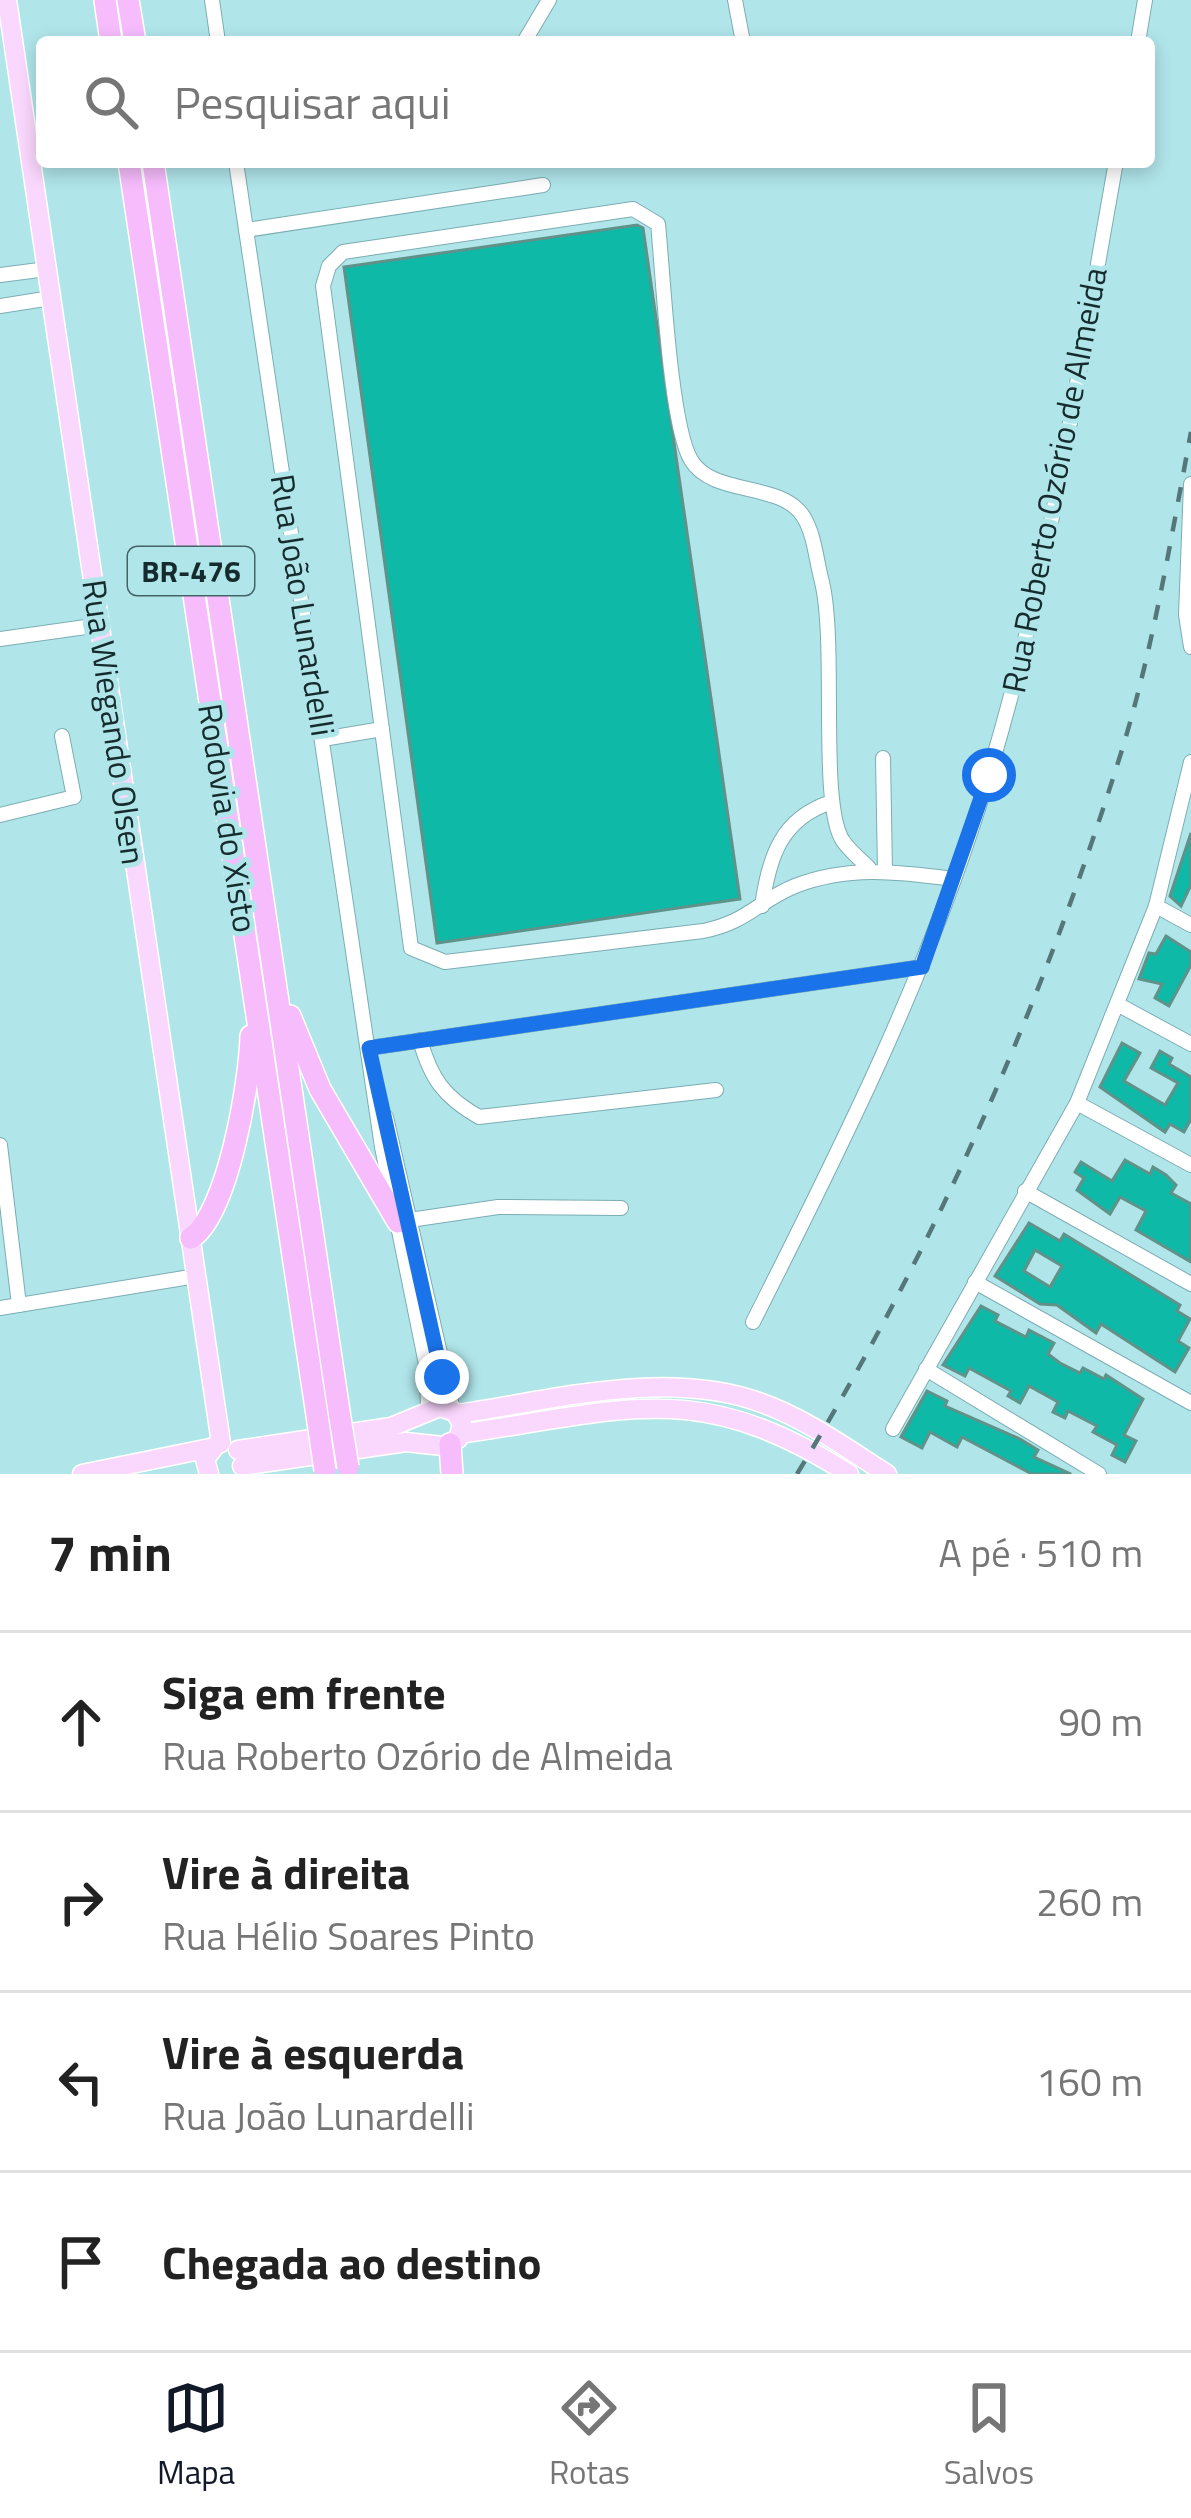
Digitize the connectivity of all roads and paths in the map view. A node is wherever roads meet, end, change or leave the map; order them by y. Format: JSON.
{"nodes":[{"id":1,"x":7,"y":0,"type":"edge"},
{"id":2,"x":105,"y":0,"type":"edge"},
{"id":3,"x":128,"y":0,"type":"edge"},
{"id":4,"x":212,"y":0,"type":"edge"},
{"id":5,"x":549,"y":0,"type":"edge"},
{"id":6,"x":735,"y":0,"type":"edge"},
{"id":7,"x":1145,"y":0,"type":"edge"},
{"id":8,"x":110,"y":36,"type":"edge"},
{"id":9,"x":134,"y":36,"type":"edge"},
{"id":10,"x":217,"y":36,"type":"edge"},
{"id":11,"x":528,"y":36,"type":"edge"},
{"id":12,"x":742,"y":36,"type":"edge"},
{"id":13,"x":1139,"y":36,"type":"edge"},
{"id":14,"x":130,"y":168,"type":"edge"},
{"id":15,"x":154,"y":168,"type":"edge"},
{"id":16,"x":237,"y":168,"type":"edge"},
{"id":17,"x":1115,"y":168,"type":"edge"},
{"id":18,"x":543,"y":185,"type":"dead end"},
{"id":19,"x":246,"y":230,"type":"junction"},
{"id":20,"x":47,"y":269,"type":"junction"},
{"id":21,"x":0,"y":275,"type":"edge"},
{"id":22,"x":51,"y":298,"type":"junction"},
{"id":23,"x":0,"y":306,"type":"edge"},
{"id":24,"x":1191,"y":484,"type":"edge"},
{"id":25,"x":100,"y":625,"type":"junction"},
{"id":26,"x":0,"y":639,"type":"edge"},
{"id":27,"x":1191,"y":647,"type":"edge"},
{"id":28,"x":382,"y":729,"type":"junction"},
{"id":29,"x":62,"y":736,"type":"dead end"},
{"id":30,"x":323,"y":739,"type":"junction"},
{"id":31,"x":883,"y":758,"type":"dead end"},
{"id":32,"x":1191,"y":762,"type":"edge"},
{"id":33,"x":832,"y":802,"type":"junction"},
{"id":34,"x":1187,"y":804,"type":"edge"},
{"id":35,"x":0,"y":815,"type":"edge"},
{"id":36,"x":877,"y":869,"type":"junction"},
{"id":37,"x":955,"y":878,"type":"junction"},
{"id":38,"x":762,"y":906,"type":"junction"},
{"id":39,"x":1156,"y":906,"type":"junction"},
{"id":40,"x":1191,"y":925,"type":"edge"},
{"id":41,"x":922,"y":967,"type":"junction"},
{"id":42,"x":263,"y":978,"type":"junction"},
{"id":43,"x":1117,"y":1004,"type":"junction"},
{"id":44,"x":420,"y":1040,"type":"junction"},
{"id":45,"x":1191,"y":1043,"type":"edge"},
{"id":46,"x":369,"y":1048,"type":"junction"},
{"id":47,"x":716,"y":1090,"type":"dead end"},
{"id":48,"x":1077,"y":1102,"type":"junction"},
{"id":49,"x":0,"y":1145,"type":"edge"},
{"id":50,"x":1191,"y":1166,"type":"edge"},
{"id":51,"x":1025,"y":1191,"type":"junction"},
{"id":52,"x":621,"y":1208,"type":"dead end"},
{"id":53,"x":404,"y":1221,"type":"junction"},
{"id":54,"x":190,"y":1238,"type":"junction"},
{"id":55,"x":196,"y":1276,"type":"junction"},
{"id":56,"x":975,"y":1282,"type":"junction"},
{"id":57,"x":1191,"y":1284,"type":"edge"},
{"id":58,"x":19,"y":1305,"type":"junction"},
{"id":59,"x":0,"y":1308,"type":"edge"},
{"id":60,"x":753,"y":1322,"type":"dead end"},
{"id":61,"x":926,"y":1370,"type":"junction"},
{"id":62,"x":1191,"y":1403,"type":"edge"},
{"id":63,"x":428,"y":1413,"type":"junction"},
{"id":64,"x":450,"y":1429,"type":"junction"},
{"id":65,"x":893,"y":1429,"type":"dead end"},
{"id":66,"x":230,"y":1456,"type":"edge"},
{"id":67,"x":337,"y":1471,"type":"edge"},
{"id":68,"x":82,"y":1474,"type":"edge"},
{"id":69,"x":186,"y":1474,"type":"edge"},
{"id":70,"x":208,"y":1474,"type":"edge"},
{"id":71,"x":452,"y":1474,"type":"edge"},
{"id":72,"x":849,"y":1474,"type":"edge"},
{"id":73,"x":887,"y":1474,"type":"edge"},
{"id":74,"x":1099,"y":1474,"type":"edge"}],
"edges":[{"from":1,"to":20,"type":"main road","name":"Rua Wiegando Olsen"},
{"from":2,"to":8,"type":"highway"},
{"from":3,"to":9,"type":"highway"},
{"from":4,"to":10,"type":"street"},
{"from":5,"to":11,"type":"street"},
{"from":6,"to":12,"type":"street"},
{"from":7,"to":13,"type":"street"},
{"from":14,"to":42,"type":"highway","name":"Rodovia do Xisto","number":"BR-476"},
{"from":15,"to":42,"type":"highway","name":"Rodovia do Xisto","number":"BR-476"},
{"from":16,"to":19,"type":"street","name":"Rua João Lunardelli"},
{"from":17,"to":37,"type":"street","name":"Rua Roberto Ozório de Almeida"},
{"from":18,"to":19,"type":"street"},
{"from":19,"to":30,"type":"street","name":"Rua João Lunardelli"},
{"from":20,"to":21,"type":"street"},
{"from":20,"to":22,"type":"main road","name":"Rua Wiegando Olsen"},
{"from":22,"to":23,"type":"street"},
{"from":22,"to":25,"type":"main road","name":"Rua Wiegando Olsen"},
{"from":24,"to":27,"type":"street"},
{"from":25,"to":26,"type":"street"},
{"from":25,"to":54,"type":"main road","name":"Rua Wiegando Olsen"},
{"from":28,"to":30,"type":"street"},
{"from":28,"to":33,"type":"street"},
{"from":28,"to":38,"type":"street"},
{"from":29,"to":35,"type":"street"},
{"from":30,"to":46,"type":"street","name":"Rua João Lunardelli"},
{"from":31,"to":36,"type":"street"},
{"from":32,"to":34,"type":"street"},
{"from":33,"to":36,"type":"street"},
{"from":33,"to":38,"type":"street"},
{"from":34,"to":39,"type":"street"},
{"from":36,"to":37,"type":"street"},
{"from":36,"to":38,"type":"street"},
{"from":37,"to":41,"type":"street","name":"Rua Roberto Ozório de Almeida"},
{"from":39,"to":40,"type":"street"},
{"from":39,"to":43,"type":"street"},
{"from":41,"to":44,"type":"street"},
{"from":41,"to":60,"type":"street","name":"Rua Roberto Ozório de Almeida"},
{"from":42,"to":53,"type":"highway"},
{"from":42,"to":54,"type":"highway"},
{"from":42,"to":67,"type":"highway","name":"Rodovia do Xisto","number":"BR-476","bridge":true},
{"from":43,"to":45,"type":"street"},
{"from":43,"to":48,"type":"street"},
{"from":44,"to":46,"type":"street"},
{"from":44,"to":47,"type":"street"},
{"from":46,"to":53,"type":"street","name":"Rua João Lunardelli"},
{"from":48,"to":50,"type":"street"},
{"from":48,"to":51,"type":"street"},
{"from":49,"to":58,"type":"street"},
{"from":51,"to":56,"type":"street"},
{"from":51,"to":57,"type":"street"},
{"from":52,"to":53,"type":"street"},
{"from":53,"to":63,"type":"street","name":"Rua João Lunardelli"},
{"from":53,"to":64,"type":"street","name":"Rua João Lunardelli"},
{"from":54,"to":55,"type":"main road","name":"Rua Wiegando Olsen"},
{"from":55,"to":58,"type":"street"},
{"from":55,"to":66,"type":"main road","name":"Rua Wiegando Olsen"},
{"from":56,"to":61,"type":"street"},
{"from":56,"to":62,"type":"street"},
{"from":58,"to":59,"type":"street"},
{"from":61,"to":65,"type":"street"},
{"from":61,"to":74,"type":"street"},
{"from":63,"to":64,"type":"main road"},
{"from":63,"to":64,"type":"main road"},
{"from":63,"to":66,"type":"main road"},
{"from":64,"to":66,"type":"main road"},
{"from":64,"to":71,"type":"highway"},
{"from":64,"to":72,"type":"main road"},
{"from":64,"to":73,"type":"main road"},
{"from":66,"to":68,"type":"main road"},
{"from":66,"to":70,"type":"main road","name":"Rua Wiegando Olsen"},
{"from":69,"to":70,"type":"main road"}]}
